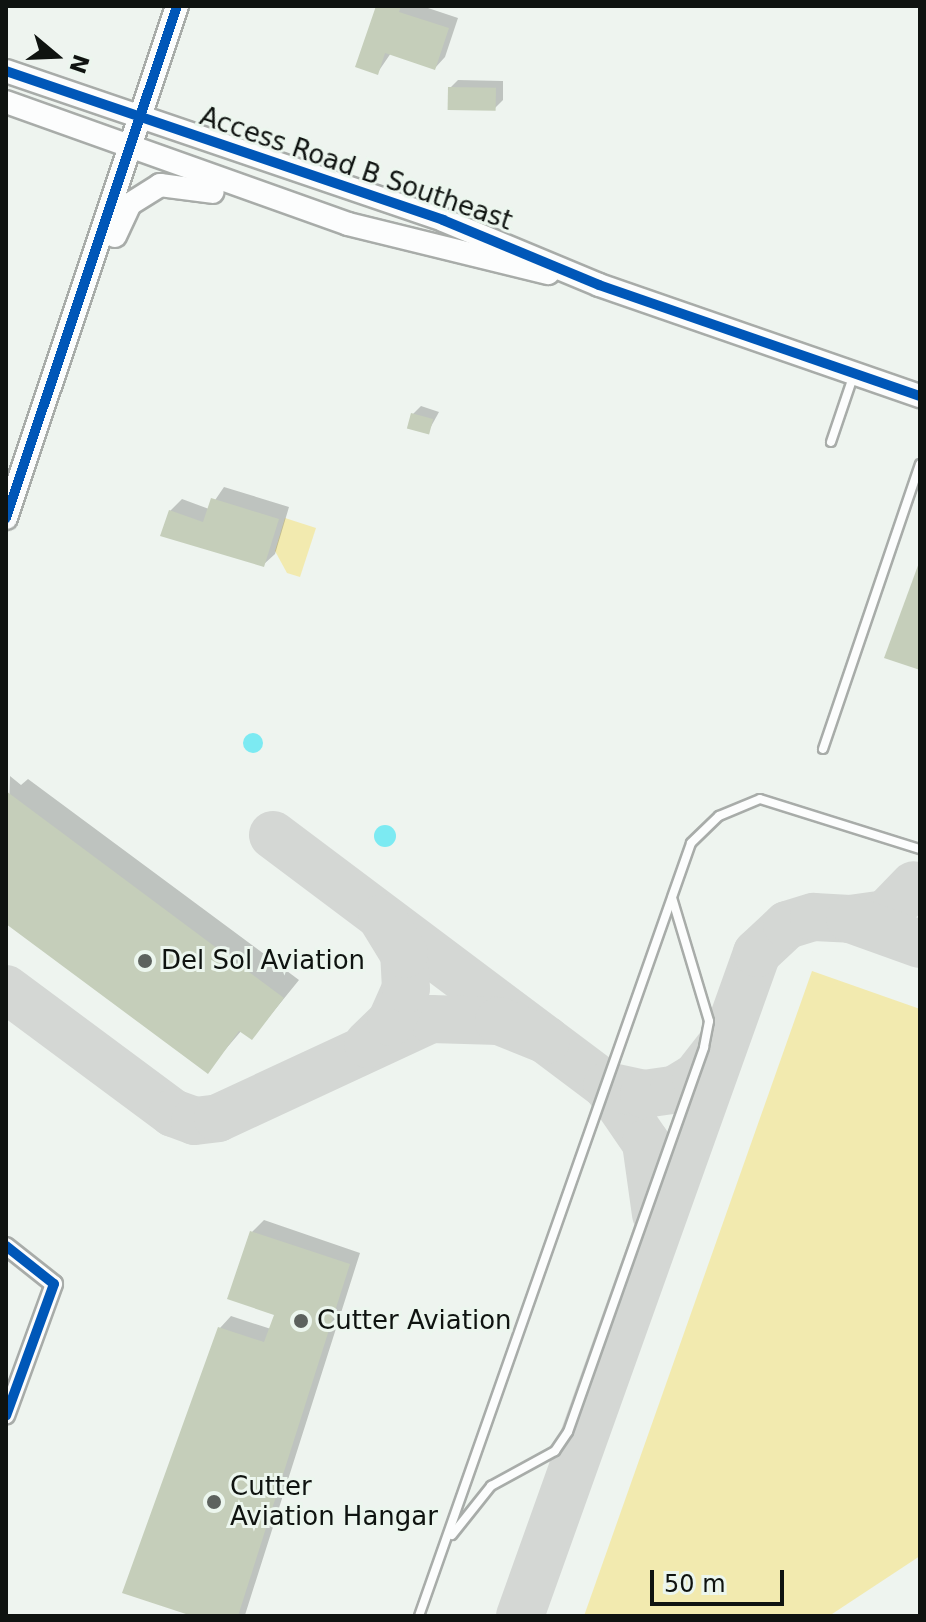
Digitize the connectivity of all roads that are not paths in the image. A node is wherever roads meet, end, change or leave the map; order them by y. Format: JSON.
{"nodes":[{"id":1,"x":177,"y":6,"type":"edge"},
{"id":2,"x":6,"y":71,"type":"edge"},
{"id":3,"x":6,"y":102,"type":"edge"},
{"id":4,"x":141,"y":117,"type":"junction"},
{"id":5,"x":130,"y":148,"type":"junction"},
{"id":6,"x":348,"y":224,"type":"junction"},
{"id":7,"x":599,"y":285,"type":"junction"},
{"id":8,"x":69,"y":333,"type":"junction"},
{"id":9,"x":854,"y":374,"type":"junction"},
{"id":10,"x":920,"y":396,"type":"edge"},
{"id":11,"x":831,"y":442,"type":"dead end"},
{"id":12,"x":920,"y":466,"type":"edge"},
{"id":13,"x":6,"y":518,"type":"edge"},
{"id":14,"x":823,"y":749,"type":"dead end"},
{"id":15,"x":920,"y":849,"type":"edge"},
{"id":16,"x":673,"y":889,"type":"junction"},
{"id":17,"x":6,"y":1246,"type":"edge"},
{"id":18,"x":6,"y":1416,"type":"edge"},
{"id":19,"x":437,"y":1565,"type":"junction"},
{"id":20,"x":419,"y":1616,"type":"edge"}],
"edges":[{"from":1,"to":4,"type":"street"},
{"from":2,"to":4,"type":"street","name":"Access Road B Southeast"},
{"from":3,"to":5,"type":"street","name":"Access Road B Southeast"},
{"from":4,"to":5,"type":"street"},
{"from":4,"to":7,"type":"street","name":"Access Road B Southeast"},
{"from":5,"to":6,"type":"street","name":"Access Road B Southeast"},
{"from":5,"to":8,"type":"street"},
{"from":6,"to":7,"type":"street","name":"Access Road B Southeast"},
{"from":6,"to":8,"type":"street"},
{"from":7,"to":9,"type":"street"},
{"from":8,"to":13,"type":"street"},
{"from":9,"to":10,"type":"street"},
{"from":9,"to":11,"type":"lane"},
{"from":12,"to":14,"type":"lane"},
{"from":15,"to":16,"type":"lane"},
{"from":16,"to":19,"type":"lane"},
{"from":16,"to":19,"type":"lane"},
{"from":17,"to":18,"type":"street"},
{"from":19,"to":20,"type":"lane"}]}
